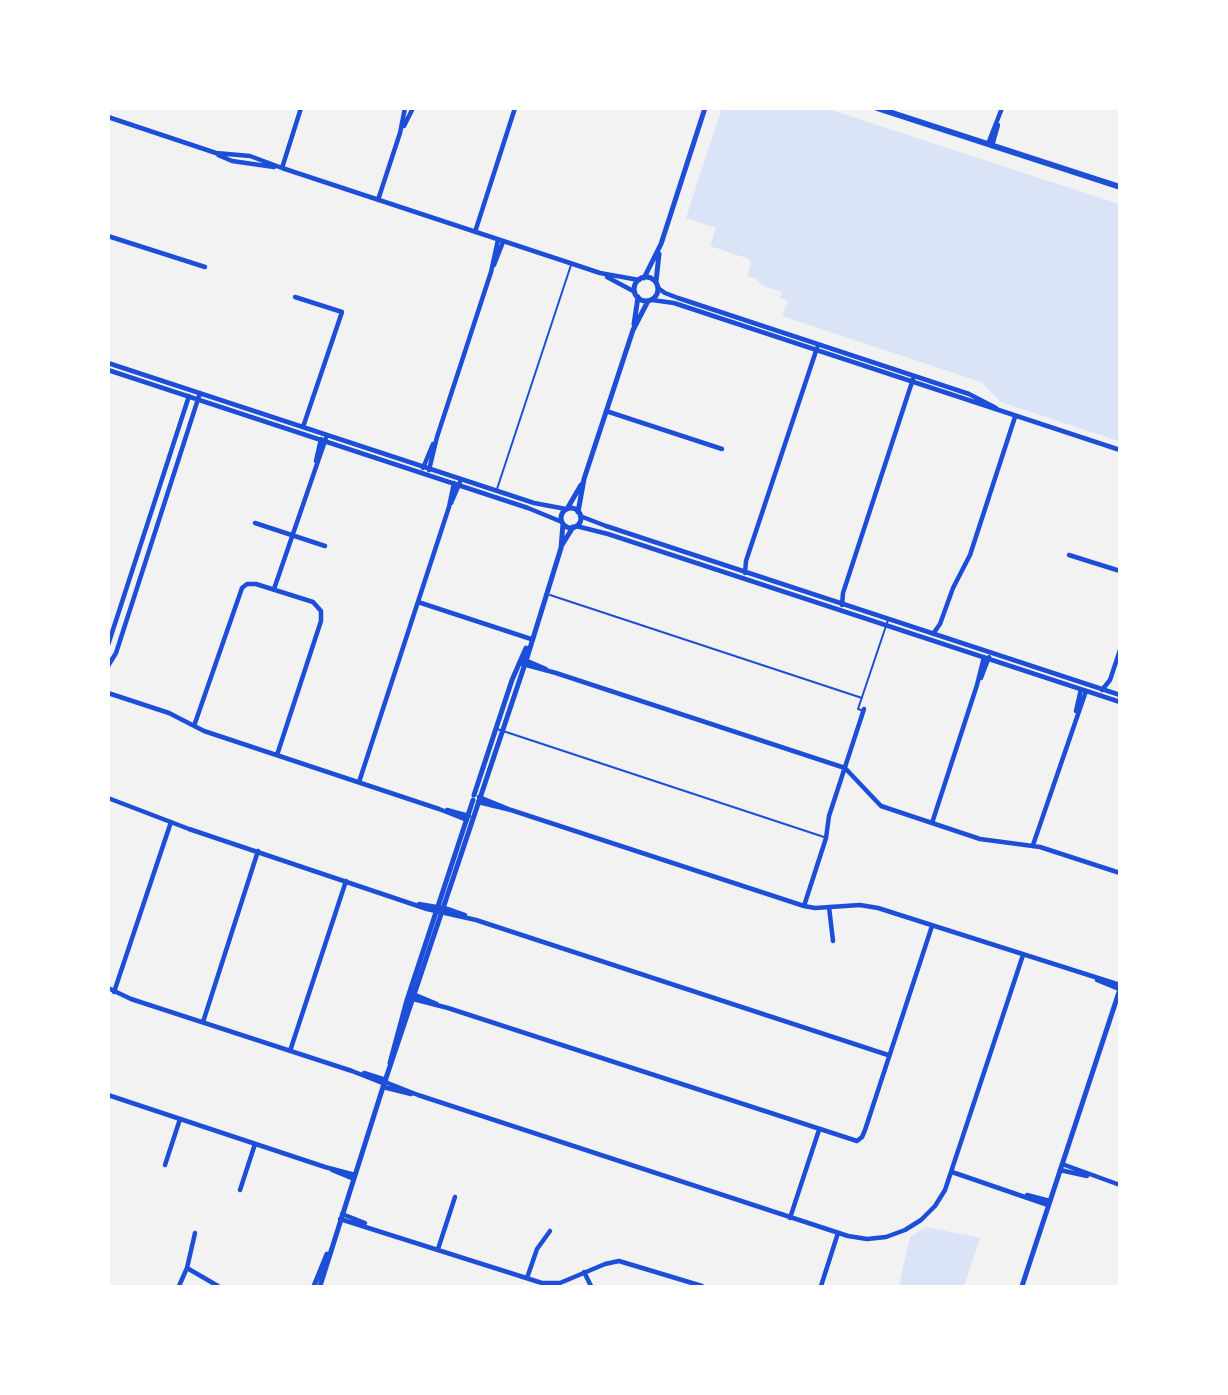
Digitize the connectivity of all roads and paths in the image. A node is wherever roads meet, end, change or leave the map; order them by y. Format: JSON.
{"nodes":[{"id":1,"x":301,"y":108,"type":"edge"},
{"id":2,"x":405,"y":108,"type":"edge"},
{"id":3,"x":412,"y":108,"type":"edge"},
{"id":4,"x":515,"y":108,"type":"edge"},
{"id":5,"x":705,"y":108,"type":"edge"},
{"id":6,"x":877,"y":108,"type":"edge"},
{"id":7,"x":1001,"y":111,"type":"edge"},
{"id":8,"x":897,"y":112,"type":"edge"},
{"id":9,"x":108,"y":117,"type":"edge"},
{"id":10,"x":400,"y":133,"type":"junction"},
{"id":11,"x":990,"y":145,"type":"junction"},
{"id":12,"x":282,"y":168,"type":"junction"},
{"id":13,"x":1119,"y":187,"type":"edge"},
{"id":14,"x":378,"y":200,"type":"junction"},
{"id":15,"x":475,"y":232,"type":"junction"},
{"id":16,"x":108,"y":236,"type":"edge"},
{"id":17,"x":501,"y":241,"type":"junction"},
{"id":18,"x":661,"y":244,"type":"junction"},
{"id":19,"x":571,"y":264,"type":"junction"},
{"id":20,"x":205,"y":267,"type":"dead end"},
{"id":21,"x":600,"y":273,"type":"junction"},
{"id":22,"x":641,"y":279,"type":"junction"},
{"id":23,"x":657,"y":285,"type":"junction"},
{"id":24,"x":636,"y":294,"type":"junction"},
{"id":25,"x":295,"y":297,"type":"dead end"},
{"id":26,"x":650,"y":300,"type":"junction"},
{"id":27,"x":633,"y":330,"type":"junction"},
{"id":28,"x":817,"y":346,"type":"junction"},
{"id":29,"x":108,"y":363,"type":"edge"},
{"id":30,"x":108,"y":369,"type":"edge"},
{"id":31,"x":913,"y":378,"type":"junction"},
{"id":32,"x":191,"y":390,"type":"junction"},
{"id":33,"x":200,"y":393,"type":"junction"},
{"id":34,"x":189,"y":396,"type":"junction"},
{"id":35,"x":198,"y":399,"type":"junction"},
{"id":36,"x":606,"y":411,"type":"junction"},
{"id":37,"x":1016,"y":417,"type":"junction"},
{"id":38,"x":302,"y":430,"type":"junction"},
{"id":39,"x":324,"y":437,"type":"junction"},
{"id":40,"x":722,"y":449,"type":"dead end"},
{"id":41,"x":1119,"y":450,"type":"edge"},
{"id":42,"x":425,"y":470,"type":"junction"},
{"id":43,"x":584,"y":479,"type":"junction"},
{"id":44,"x":457,"y":481,"type":"junction"},
{"id":45,"x":496,"y":490,"type":"junction"},
{"id":46,"x":567,"y":509,"type":"junction"},
{"id":47,"x":579,"y":514,"type":"junction"},
{"id":48,"x":255,"y":523,"type":"dead end"},
{"id":49,"x":563,"y":523,"type":"junction"},
{"id":50,"x":574,"y":527,"type":"junction"},
{"id":51,"x":292,"y":536,"type":"junction"},
{"id":52,"x":325,"y":547,"type":"dead end"},
{"id":53,"x":561,"y":548,"type":"junction"},
{"id":54,"x":1069,"y":555,"type":"dead end"},
{"id":55,"x":1119,"y":571,"type":"edge"},
{"id":56,"x":742,"y":574,"type":"junction"},
{"id":57,"x":274,"y":589,"type":"junction"},
{"id":58,"x":546,"y":594,"type":"junction"},
{"id":59,"x":418,"y":602,"type":"junction"},
{"id":60,"x":839,"y":606,"type":"junction"},
{"id":61,"x":887,"y":622,"type":"junction"},
{"id":62,"x":940,"y":624,"type":"junction"},
{"id":63,"x":932,"y":637,"type":"junction"},
{"id":64,"x":531,"y":639,"type":"junction"},
{"id":65,"x":939,"y":639,"type":"junction"},
{"id":66,"x":108,"y":645,"type":"edge"},
{"id":67,"x":1119,"y":650,"type":"edge"},
{"id":68,"x":987,"y":655,"type":"junction"},
{"id":69,"x":522,"y":662,"type":"junction"},
{"id":70,"x":108,"y":666,"type":"edge"},
{"id":71,"x":1110,"y":680,"type":"junction"},
{"id":72,"x":1085,"y":687,"type":"junction"},
{"id":73,"x":108,"y":693,"type":"edge"},
{"id":74,"x":1101,"y":693,"type":"junction"},
{"id":75,"x":1109,"y":695,"type":"junction"},
{"id":76,"x":1119,"y":695,"type":"edge"},
{"id":77,"x":862,"y":698,"type":"junction"},
{"id":78,"x":1119,"y":702,"type":"edge"},
{"id":79,"x":864,"y":710,"type":"joint"},
{"id":80,"x":194,"y":726,"type":"junction"},
{"id":81,"x":499,"y":730,"type":"junction"},
{"id":82,"x":277,"y":755,"type":"junction"},
{"id":83,"x":845,"y":768,"type":"junction"},
{"id":84,"x":359,"y":782,"type":"junction"},
{"id":85,"x":108,"y":798,"type":"edge"},
{"id":86,"x":477,"y":799,"type":"junction"},
{"id":87,"x":470,"y":819,"type":"junction"},
{"id":88,"x":171,"y":822,"type":"junction"},
{"id":89,"x":932,"y":823,"type":"junction"},
{"id":90,"x":826,"y":838,"type":"junction"},
{"id":91,"x":1033,"y":845,"type":"junction"},
{"id":92,"x":258,"y":851,"type":"junction"},
{"id":93,"x":1119,"y":873,"type":"edge"},
{"id":94,"x":346,"y":880,"type":"junction"},
{"id":95,"x":804,"y":906,"type":"junction"},
{"id":96,"x":830,"y":907,"type":"junction"},
{"id":97,"x":440,"y":910,"type":"junction"},
{"id":98,"x":932,"y":926,"type":"junction"},
{"id":99,"x":833,"y":941,"type":"dead end"},
{"id":100,"x":1023,"y":955,"type":"junction"},
{"id":101,"x":108,"y":988,"type":"edge"},
{"id":102,"x":1119,"y":988,"type":"edge"},
{"id":103,"x":114,"y":992,"type":"junction"},
{"id":104,"x":412,"y":996,"type":"junction"},
{"id":105,"x":203,"y":1022,"type":"junction"},
{"id":106,"x":290,"y":1051,"type":"junction"},
{"id":107,"x":888,"y":1055,"type":"junction"},
{"id":108,"x":385,"y":1083,"type":"junction"},
{"id":109,"x":108,"y":1096,"type":"edge"},
{"id":110,"x":180,"y":1119,"type":"junction"},
{"id":111,"x":819,"y":1130,"type":"junction"},
{"id":112,"x":255,"y":1144,"type":"junction"},
{"id":113,"x":165,"y":1165,"type":"dead end"},
{"id":114,"x":1061,"y":1167,"type":"junction"},
{"id":115,"x":951,"y":1172,"type":"junction"},
{"id":116,"x":355,"y":1177,"type":"junction"},
{"id":117,"x":1119,"y":1185,"type":"edge"},
{"id":118,"x":240,"y":1190,"type":"dead end"},
{"id":119,"x":455,"y":1197,"type":"dead end"},
{"id":120,"x":1049,"y":1203,"type":"junction"},
{"id":121,"x":341,"y":1217,"type":"junction"},
{"id":122,"x":790,"y":1218,"type":"junction"},
{"id":123,"x":550,"y":1231,"type":"dead end"},
{"id":124,"x":195,"y":1233,"type":"dead end"},
{"id":125,"x":838,"y":1233,"type":"junction"},
{"id":126,"x":332,"y":1245,"type":"junction"},
{"id":127,"x":438,"y":1249,"type":"junction"},
{"id":128,"x":187,"y":1268,"type":"junction"},
{"id":129,"x":584,"y":1272,"type":"junction"},
{"id":130,"x":527,"y":1278,"type":"junction"},
{"id":131,"x":179,"y":1286,"type":"edge"},
{"id":132,"x":218,"y":1286,"type":"edge"},
{"id":133,"x":314,"y":1286,"type":"edge"},
{"id":134,"x":320,"y":1286,"type":"edge"},
{"id":135,"x":591,"y":1286,"type":"edge"},
{"id":136,"x":702,"y":1286,"type":"edge"},
{"id":137,"x":821,"y":1286,"type":"edge"},
{"id":138,"x":1022,"y":1286,"type":"edge"}],
"edges":[{"from":1,"to":12,"type":"street"},
{"from":2,"to":10,"type":"street"},
{"from":3,"to":10,"type":"street"},
{"from":4,"to":15,"type":"street"},
{"from":5,"to":18,"type":"street"},
{"from":6,"to":8,"type":"main road"},
{"from":7,"to":11,"type":"street"},
{"from":8,"to":11,"type":"main road"},
{"from":9,"to":12,"type":"street"},
{"from":10,"to":14,"type":"street"},
{"from":11,"to":13,"type":"main road"},
{"from":12,"to":14,"type":"street"},
{"from":14,"to":15,"type":"street"},
{"from":15,"to":17,"type":"street"},
{"from":16,"to":20,"type":"street"},
{"from":17,"to":19,"type":"street"},
{"from":17,"to":42,"type":"street"},
{"from":18,"to":22,"type":"street"},
{"from":18,"to":23,"type":"street"},
{"from":19,"to":21,"type":"street"},
{"from":19,"to":45,"type":"lane"},
{"from":21,"to":22,"type":"street"},
{"from":21,"to":24,"type":"street"},
{"from":22,"to":23,"type":"street"},
{"from":22,"to":24,"type":"street"},
{"from":23,"to":26,"type":"street"},
{"from":23,"to":28,"type":"street"},
{"from":24,"to":26,"type":"street"},
{"from":24,"to":27,"type":"street"},
{"from":25,"to":38,"type":"street"},
{"from":26,"to":27,"type":"street"},
{"from":26,"to":28,"type":"street"},
{"from":27,"to":36,"type":"street"},
{"from":28,"to":31,"type":"street"},
{"from":28,"to":56,"type":"street"},
{"from":29,"to":32,"type":"street"},
{"from":30,"to":34,"type":"street"},
{"from":31,"to":37,"type":"street"},
{"from":31,"to":60,"type":"street"},
{"from":32,"to":33,"type":"street"},
{"from":32,"to":34,"type":"street"},
{"from":33,"to":35,"type":"street"},
{"from":33,"to":38,"type":"street"},
{"from":34,"to":35,"type":"street"},
{"from":34,"to":66,"type":"street"},
{"from":35,"to":38,"type":"street"},
{"from":35,"to":70,"type":"street"},
{"from":36,"to":40,"type":"street"},
{"from":36,"to":43,"type":"street"},
{"from":37,"to":41,"type":"street"},
{"from":37,"to":62,"type":"street"},
{"from":38,"to":39,"type":"street"},
{"from":39,"to":42,"type":"street"},
{"from":39,"to":51,"type":"street"},
{"from":42,"to":44,"type":"street"},
{"from":43,"to":46,"type":"street"},
{"from":43,"to":47,"type":"street"},
{"from":44,"to":45,"type":"street"},
{"from":44,"to":49,"type":"street"},
{"from":44,"to":59,"type":"street"},
{"from":45,"to":46,"type":"street"},
{"from":46,"to":47,"type":"street"},
{"from":46,"to":49,"type":"street"},
{"from":47,"to":50,"type":"street"},
{"from":47,"to":56,"type":"street"},
{"from":48,"to":51,"type":"street"},
{"from":49,"to":50,"type":"street"},
{"from":49,"to":53,"type":"street"},
{"from":50,"to":53,"type":"street"},
{"from":50,"to":56,"type":"street"},
{"from":51,"to":52,"type":"street"},
{"from":51,"to":57,"type":"street"},
{"from":53,"to":58,"type":"street"},
{"from":54,"to":55,"type":"street"},
{"from":56,"to":60,"type":"street"},
{"from":57,"to":80,"type":"street"},
{"from":57,"to":82,"type":"street"},
{"from":58,"to":64,"type":"street"},
{"from":58,"to":77,"type":"lane"},
{"from":59,"to":64,"type":"street"},
{"from":59,"to":84,"type":"street"},
{"from":60,"to":61,"type":"street"},
{"from":61,"to":63,"type":"street"},
{"from":61,"to":77,"type":"lane"},
{"from":62,"to":63,"type":"street"},
{"from":62,"to":65,"type":"street"},
{"from":63,"to":65,"type":"street"},
{"from":64,"to":69,"type":"street"},
{"from":65,"to":68,"type":"street"},
{"from":67,"to":71,"type":"street"},
{"from":68,"to":72,"type":"street"},
{"from":68,"to":89,"type":"street"},
{"from":69,"to":81,"type":"street"},
{"from":69,"to":83,"type":"street"},
{"from":71,"to":74,"type":"street"},
{"from":71,"to":75,"type":"street"},
{"from":72,"to":74,"type":"street"},
{"from":72,"to":91,"type":"street"},
{"from":73,"to":80,"type":"street"},
{"from":74,"to":75,"type":"street"},
{"from":75,"to":76,"type":"street"},
{"from":75,"to":78,"type":"street"},
{"from":77,"to":79,"type":"lane"},
{"from":79,"to":83,"type":"street"},
{"from":80,"to":82,"type":"street"},
{"from":81,"to":86,"type":"street"},
{"from":81,"to":90,"type":"lane"},
{"from":82,"to":84,"type":"street"},
{"from":83,"to":89,"type":"street"},
{"from":83,"to":90,"type":"street"},
{"from":84,"to":87,"type":"street"},
{"from":85,"to":88,"type":"street"},
{"from":86,"to":87,"type":"street"},
{"from":86,"to":95,"type":"street"},
{"from":87,"to":97,"type":"street"},
{"from":88,"to":92,"type":"street"},
{"from":88,"to":103,"type":"street"},
{"from":89,"to":91,"type":"street"},
{"from":90,"to":95,"type":"street"},
{"from":91,"to":93,"type":"street"},
{"from":92,"to":94,"type":"street"},
{"from":92,"to":105,"type":"street"},
{"from":94,"to":97,"type":"street"},
{"from":94,"to":106,"type":"street"},
{"from":95,"to":96,"type":"street"},
{"from":96,"to":98,"type":"street"},
{"from":96,"to":99,"type":"street"},
{"from":97,"to":104,"type":"street"},
{"from":97,"to":107,"type":"street"},
{"from":98,"to":100,"type":"street"},
{"from":98,"to":107,"type":"street"},
{"from":100,"to":102,"type":"street"},
{"from":100,"to":115,"type":"street"},
{"from":101,"to":103,"type":"street"},
{"from":102,"to":114,"type":"street"},
{"from":103,"to":105,"type":"street"},
{"from":104,"to":108,"type":"street"},
{"from":104,"to":111,"type":"street"},
{"from":105,"to":106,"type":"street"},
{"from":106,"to":108,"type":"street"},
{"from":107,"to":111,"type":"street"},
{"from":108,"to":116,"type":"street"},
{"from":108,"to":122,"type":"street"},
{"from":109,"to":110,"type":"street"},
{"from":110,"to":112,"type":"street"},
{"from":110,"to":113,"type":"street"},
{"from":111,"to":122,"type":"street"},
{"from":112,"to":116,"type":"street"},
{"from":112,"to":118,"type":"street"},
{"from":114,"to":117,"type":"street"},
{"from":114,"to":120,"type":"street"},
{"from":115,"to":120,"type":"street"},
{"from":115,"to":125,"type":"street"},
{"from":116,"to":121,"type":"street"},
{"from":119,"to":127,"type":"street"},
{"from":120,"to":138,"type":"street"},
{"from":121,"to":126,"type":"street"},
{"from":121,"to":127,"type":"street"},
{"from":122,"to":125,"type":"street"},
{"from":123,"to":130,"type":"street"},
{"from":124,"to":128,"type":"street"},
{"from":125,"to":137,"type":"street"},
{"from":126,"to":133,"type":"street"},
{"from":126,"to":134,"type":"street"},
{"from":127,"to":130,"type":"street"},
{"from":128,"to":131,"type":"street"},
{"from":128,"to":132,"type":"street"},
{"from":129,"to":130,"type":"street"},
{"from":129,"to":135,"type":"street"},
{"from":129,"to":136,"type":"street"}]}
